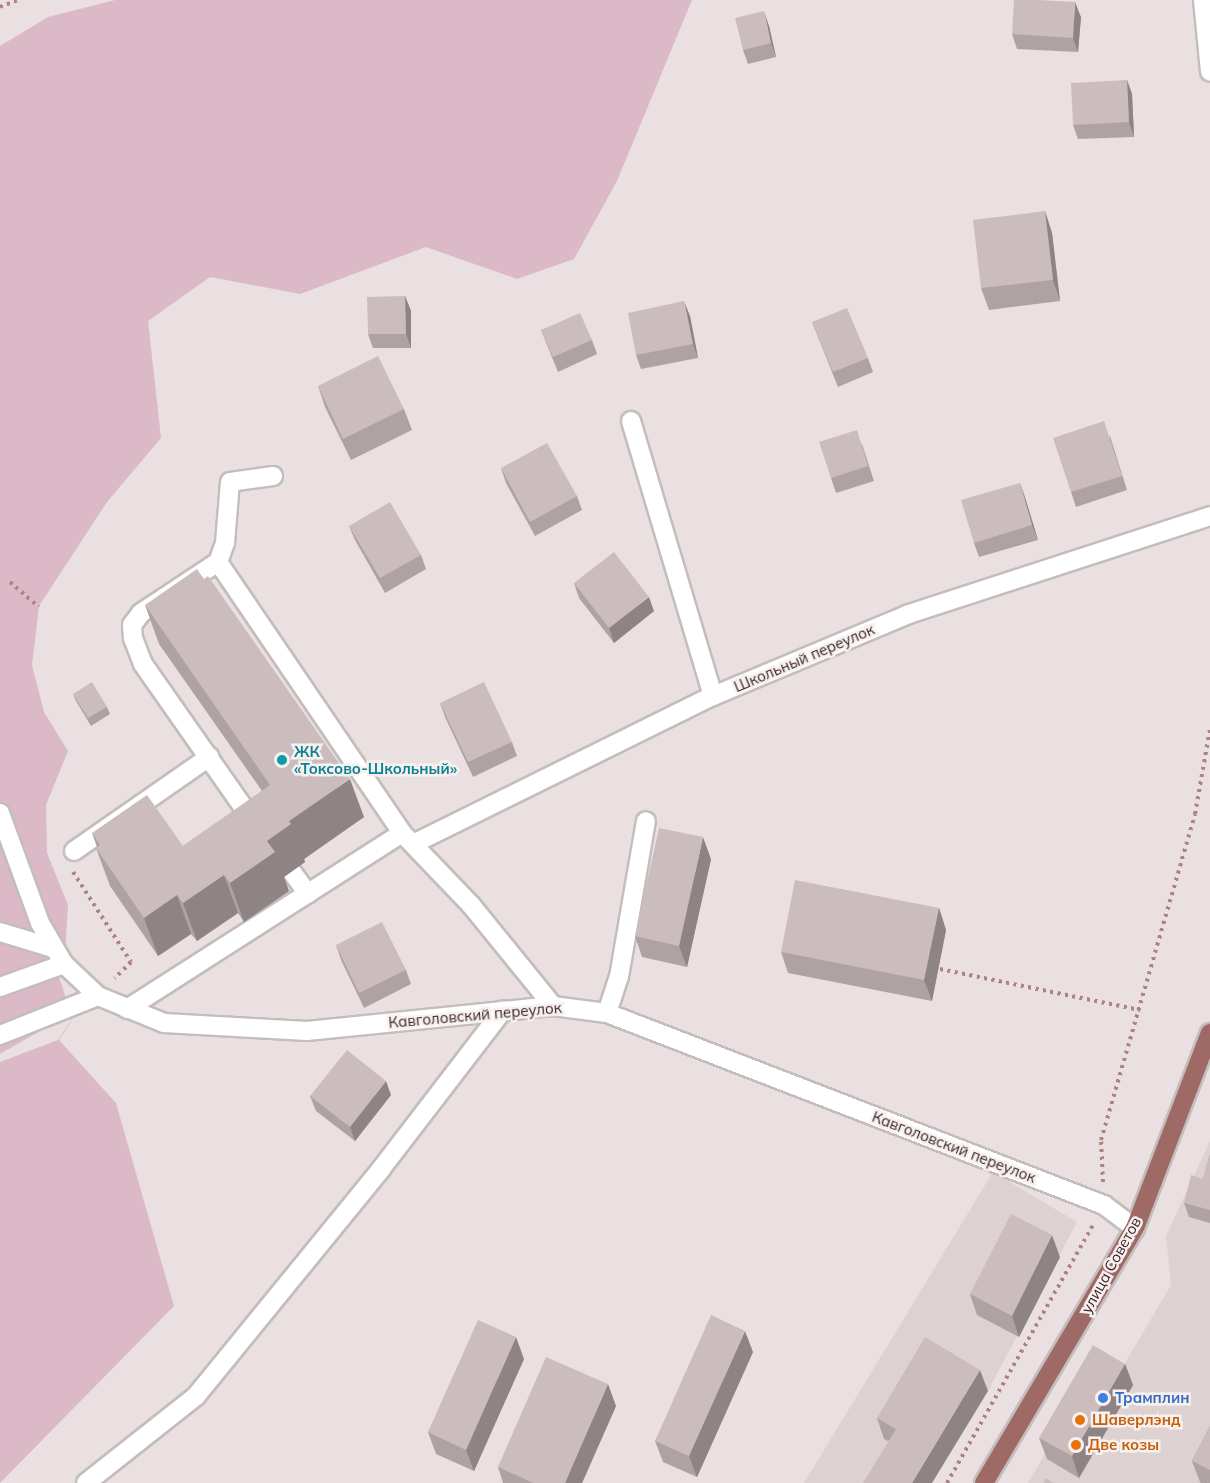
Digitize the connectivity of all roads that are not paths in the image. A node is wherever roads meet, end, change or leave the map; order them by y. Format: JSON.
{"nodes":[{"id":1,"x":1203,"y":0,"type":"edge"},
{"id":2,"x":1210,"y":72,"type":"edge"},
{"id":3,"x":631,"y":421,"type":"dead end"},
{"id":4,"x":273,"y":476,"type":"dead end"},
{"id":5,"x":1210,"y":516,"type":"edge"},
{"id":6,"x":218,"y":562,"type":"junction"},
{"id":7,"x":713,"y":696,"type":"junction"},
{"id":8,"x":208,"y":757,"type":"junction"},
{"id":9,"x":0,"y":813,"type":"edge"},
{"id":10,"x":646,"y":821,"type":"dead end"},
{"id":11,"x":265,"y":837,"type":"edge"},
{"id":12,"x":409,"y":838,"type":"junction"},
{"id":13,"x":74,"y":851,"type":"road end"},
{"id":14,"x":292,"y":872,"type":"dead end"},
{"id":15,"x":308,"y":894,"type":"junction"},
{"id":16,"x":0,"y":932,"type":"edge"},
{"id":17,"x":52,"y":948,"type":"junction"},
{"id":18,"x":64,"y":964,"type":"junction"},
{"id":19,"x":0,"y":987,"type":"edge"},
{"id":20,"x":98,"y":996,"type":"junction"},
{"id":21,"x":552,"y":1006,"type":"junction"},
{"id":22,"x":127,"y":1009,"type":"junction"},
{"id":23,"x":504,"y":1010,"type":"junction"},
{"id":24,"x":607,"y":1013,"type":"junction"},
{"id":25,"x":1210,"y":1033,"type":"edge"},
{"id":26,"x":0,"y":1035,"type":"edge"},
{"id":27,"x":1135,"y":1228,"type":"junction"},
{"id":28,"x":86,"y":1483,"type":"edge"},
{"id":29,"x":984,"y":1483,"type":"edge"}],
"edges":[{"from":1,"to":2,"type":"street"},
{"from":3,"to":7,"type":"street"},
{"from":4,"to":6,"type":"street"},
{"from":5,"to":7,"type":"street","name":"Школьный переулок"},
{"from":6,"to":8,"type":"street"},
{"from":6,"to":12,"type":"street"},
{"from":7,"to":12,"type":"street","name":"Школьный переулок"},
{"from":8,"to":11,"type":"street"},
{"from":8,"to":13,"type":"street"},
{"from":9,"to":17,"type":"street","name":"Кавголовский переулок"},
{"from":10,"to":24,"type":"street"},
{"from":12,"to":15,"type":"street","name":"Школьный переулок"},
{"from":12,"to":21,"type":"street"},
{"from":14,"to":15,"type":"street"},
{"from":15,"to":22,"type":"street","name":"Школьный переулок"},
{"from":16,"to":17,"type":"street"},
{"from":17,"to":18,"type":"street","name":"Кавголовский переулок"},
{"from":18,"to":19,"type":"street"},
{"from":18,"to":20,"type":"street","name":"Кавголовский переулок"},
{"from":20,"to":22,"type":"street","name":"Кавголовский переулок"},
{"from":20,"to":26,"type":"street"},
{"from":21,"to":23,"type":"street","name":"Кавголовский переулок"},
{"from":21,"to":24,"type":"street","name":"Кавголовский переулок"},
{"from":22,"to":23,"type":"street","name":"Кавголовский переулок"},
{"from":23,"to":28,"type":"street"},
{"from":24,"to":27,"type":"street","name":"Кавголовский переулок"},
{"from":25,"to":27,"type":"main road","name":"улица Советов"},
{"from":27,"to":29,"type":"main road","name":"улица Советов"}]}
